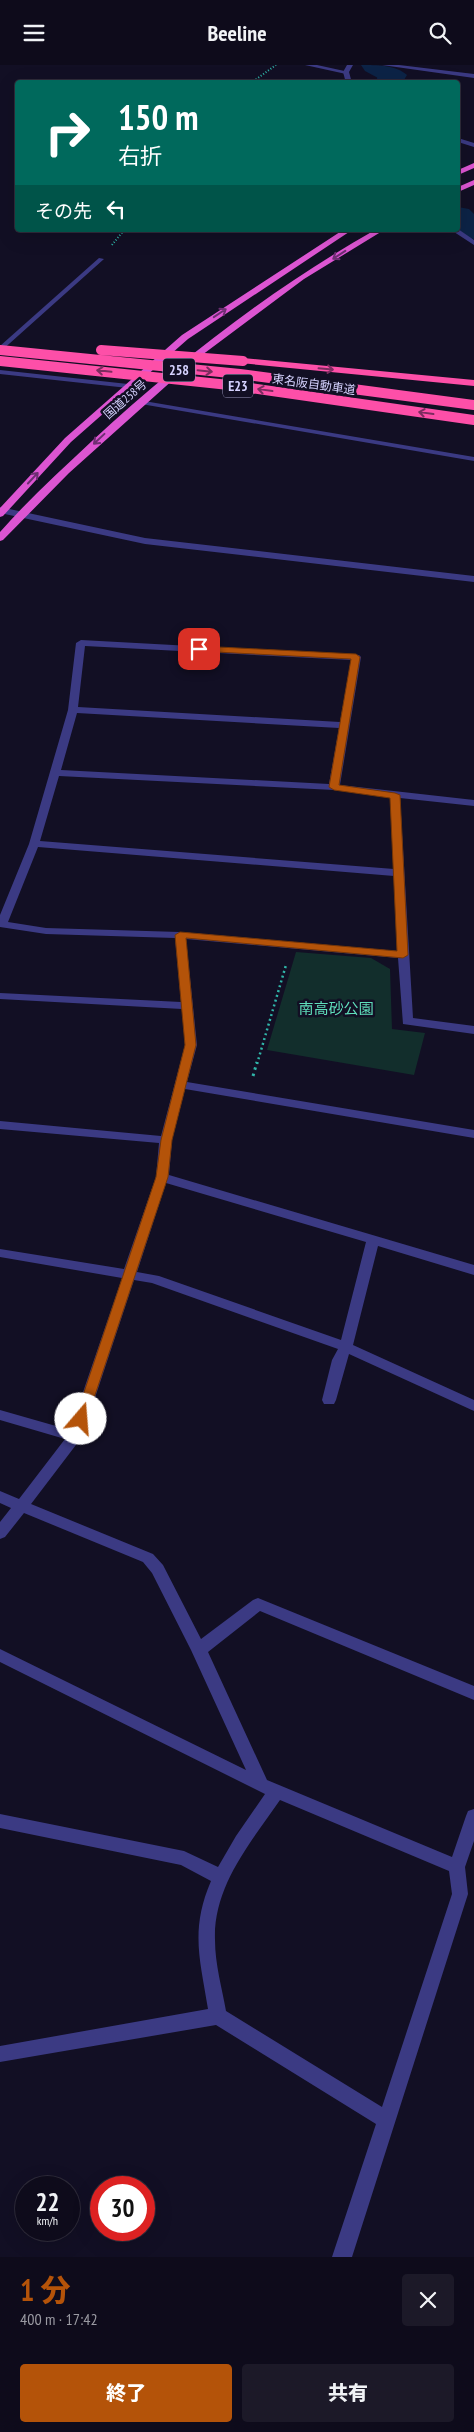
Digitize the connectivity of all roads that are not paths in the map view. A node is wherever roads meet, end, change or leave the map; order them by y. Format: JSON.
{"nodes":[{"id":1,"x":308,"y":65,"type":"edge"},
{"id":2,"x":350,"y":65,"type":"edge"},
{"id":3,"x":385,"y":65,"type":"edge"},
{"id":4,"x":346,"y":72,"type":"junction"},
{"id":5,"x":474,"y":76,"type":"edge"},
{"id":6,"x":348,"y":80,"type":"edge"},
{"id":7,"x":460,"y":141,"type":"edge"},
{"id":8,"x":474,"y":145,"type":"edge"},
{"id":9,"x":474,"y":165,"type":"edge"},
{"id":10,"x":460,"y":172,"type":"edge"},
{"id":11,"x":474,"y":182,"type":"edge"},
{"id":12,"x":460,"y":189,"type":"edge"},
{"id":13,"x":345,"y":232,"type":"edge"},
{"id":14,"x":377,"y":232,"type":"edge"},
{"id":15,"x":457,"y":232,"type":"edge"},
{"id":16,"x":474,"y":243,"type":"edge"},
{"id":17,"x":100,"y":259,"type":"dead end"},
{"id":18,"x":0,"y":342,"type":"edge"},
{"id":19,"x":0,"y":350,"type":"edge"},
{"id":20,"x":0,"y":361,"type":"edge"},
{"id":21,"x":0,"y":372,"type":"edge"},
{"id":22,"x":474,"y":383,"type":"edge"},
{"id":23,"x":128,"y":386,"type":"junction"},
{"id":24,"x":141,"y":402,"type":"junction"},
{"id":25,"x":474,"y":405,"type":"edge"},
{"id":26,"x":474,"y":420,"type":"edge"},
{"id":27,"x":474,"y":459,"type":"edge"},
{"id":28,"x":1,"y":511,"type":"edge"},
{"id":29,"x":20,"y":513,"type":"junction"},
{"id":30,"x":0,"y":538,"type":"edge"},
{"id":31,"x":474,"y":579,"type":"edge"},
{"id":32,"x":73,"y":710,"type":"junction"},
{"id":33,"x":344,"y":725,"type":"junction"},
{"id":34,"x":55,"y":773,"type":"junction"},
{"id":35,"x":334,"y":787,"type":"junction"},
{"id":36,"x":395,"y":795,"type":"junction"},
{"id":37,"x":474,"y":803,"type":"edge"},
{"id":38,"x":34,"y":844,"type":"junction"},
{"id":39,"x":399,"y":873,"type":"junction"},
{"id":40,"x":1,"y":924,"type":"edge"},
{"id":41,"x":180,"y":935,"type":"junction"},
{"id":42,"x":403,"y":955,"type":"junction"},
{"id":43,"x":0,"y":996,"type":"edge"},
{"id":44,"x":187,"y":1006,"type":"junction"},
{"id":45,"x":474,"y":1030,"type":"edge"},
{"id":46,"x":182,"y":1085,"type":"junction"},
{"id":47,"x":0,"y":1125,"type":"edge"},
{"id":48,"x":474,"y":1134,"type":"edge"},
{"id":49,"x":166,"y":1140,"type":"junction"},
{"id":50,"x":162,"y":1177,"type":"junction"},
{"id":51,"x":373,"y":1240,"type":"junction"},
{"id":52,"x":0,"y":1253,"type":"edge"},
{"id":53,"x":474,"y":1270,"type":"edge"},
{"id":54,"x":130,"y":1273,"type":"junction"},
{"id":55,"x":346,"y":1347,"type":"junction"},
{"id":56,"x":328,"y":1400,"type":"dead end"},
{"id":57,"x":474,"y":1406,"type":"edge"},
{"id":58,"x":0,"y":1415,"type":"edge"},
{"id":59,"x":75,"y":1437,"type":"junction"},
{"id":60,"x":0,"y":1497,"type":"edge"},
{"id":61,"x":22,"y":1504,"type":"junction"},
{"id":62,"x":0,"y":1533,"type":"edge"},
{"id":63,"x":199,"y":1650,"type":"junction"},
{"id":64,"x":0,"y":1655,"type":"edge"},
{"id":65,"x":474,"y":1693,"type":"edge"},
{"id":66,"x":269,"y":1788,"type":"junction"},
{"id":67,"x":474,"y":1816,"type":"edge"},
{"id":68,"x":0,"y":1821,"type":"edge"},
{"id":69,"x":457,"y":1867,"type":"junction"},
{"id":70,"x":220,"y":1877,"type":"junction"},
{"id":71,"x":218,"y":2016,"type":"junction"},
{"id":72,"x":0,"y":2054,"type":"edge"},
{"id":73,"x":387,"y":2121,"type":"junction"},
{"id":74,"x":342,"y":2257,"type":"edge"}],
"edges":[{"from":1,"to":4,"type":"street"},
{"from":2,"to":4,"type":"street"},
{"from":3,"to":5,"type":"street"},
{"from":4,"to":6,"type":"street"},
{"from":7,"to":8,"type":"street"},
{"from":9,"to":10,"type":"highway"},
{"from":11,"to":12,"type":"highway"},
{"from":23,"to":13,"type":"highway","name":"国道258号","number":"258","one_way":true},
{"from":14,"to":24,"type":"highway","name":"国道258号","number":"258","one_way":true},
{"from":15,"to":16,"type":"street"},
{"from":17,"to":19,"type":"street"},
{"from":18,"to":22,"type":"highway","one_way":true,"bridge":true},
{"from":19,"to":25,"type":"highway","name":"東名阪自動車道","number":"E23","one_way":true,"bridge":true},
{"from":26,"to":20,"type":"highway","name":"東名阪自動車道","number":"E23","one_way":true,"bridge":true},
{"from":21,"to":23,"type":"street"},
{"from":28,"to":23,"type":"highway","name":"国道258号","number":"258","one_way":true},
{"from":24,"to":27,"type":"street"},
{"from":24,"to":29,"type":"highway","name":"国道258号","number":"258","one_way":true},
{"from":28,"to":29,"type":"street"},
{"from":29,"to":30,"type":"highway","name":"国道258号","number":"258"},
{"from":29,"to":31,"type":"street"},
{"from":32,"to":33,"type":"street"},
{"from":32,"to":33,"type":"street"},
{"from":32,"to":34,"type":"street"},
{"from":33,"to":35,"type":"street"},
{"from":34,"to":35,"type":"street"},
{"from":34,"to":38,"type":"street"},
{"from":35,"to":36,"type":"street"},
{"from":36,"to":37,"type":"street"},
{"from":36,"to":39,"type":"street"},
{"from":38,"to":39,"type":"street"},
{"from":38,"to":40,"type":"street"},
{"from":39,"to":42,"type":"street"},
{"from":40,"to":41,"type":"street"},
{"from":41,"to":42,"type":"street"},
{"from":41,"to":44,"type":"street"},
{"from":42,"to":45,"type":"street"},
{"from":43,"to":44,"type":"street"},
{"from":44,"to":46,"type":"street"},
{"from":46,"to":48,"type":"street"},
{"from":46,"to":49,"type":"street"},
{"from":47,"to":49,"type":"street"},
{"from":49,"to":50,"type":"street"},
{"from":50,"to":51,"type":"street"},
{"from":50,"to":54,"type":"street"},
{"from":51,"to":53,"type":"street"},
{"from":51,"to":55,"type":"street"},
{"from":52,"to":54,"type":"street"},
{"from":54,"to":55,"type":"street"},
{"from":54,"to":59,"type":"street"},
{"from":55,"to":56,"type":"street"},
{"from":55,"to":57,"type":"street"},
{"from":58,"to":59,"type":"street"},
{"from":59,"to":61,"type":"street"},
{"from":60,"to":61,"type":"street"},
{"from":61,"to":62,"type":"street"},
{"from":61,"to":63,"type":"street"},
{"from":63,"to":65,"type":"street"},
{"from":63,"to":66,"type":"street"},
{"from":64,"to":66,"type":"street"},
{"from":66,"to":69,"type":"street"},
{"from":66,"to":70,"type":"street"},
{"from":67,"to":69,"type":"street"},
{"from":68,"to":70,"type":"street"},
{"from":69,"to":73,"type":"street"},
{"from":70,"to":71,"type":"street"},
{"from":71,"to":72,"type":"street"},
{"from":71,"to":73,"type":"street"},
{"from":73,"to":74,"type":"street"}]}
